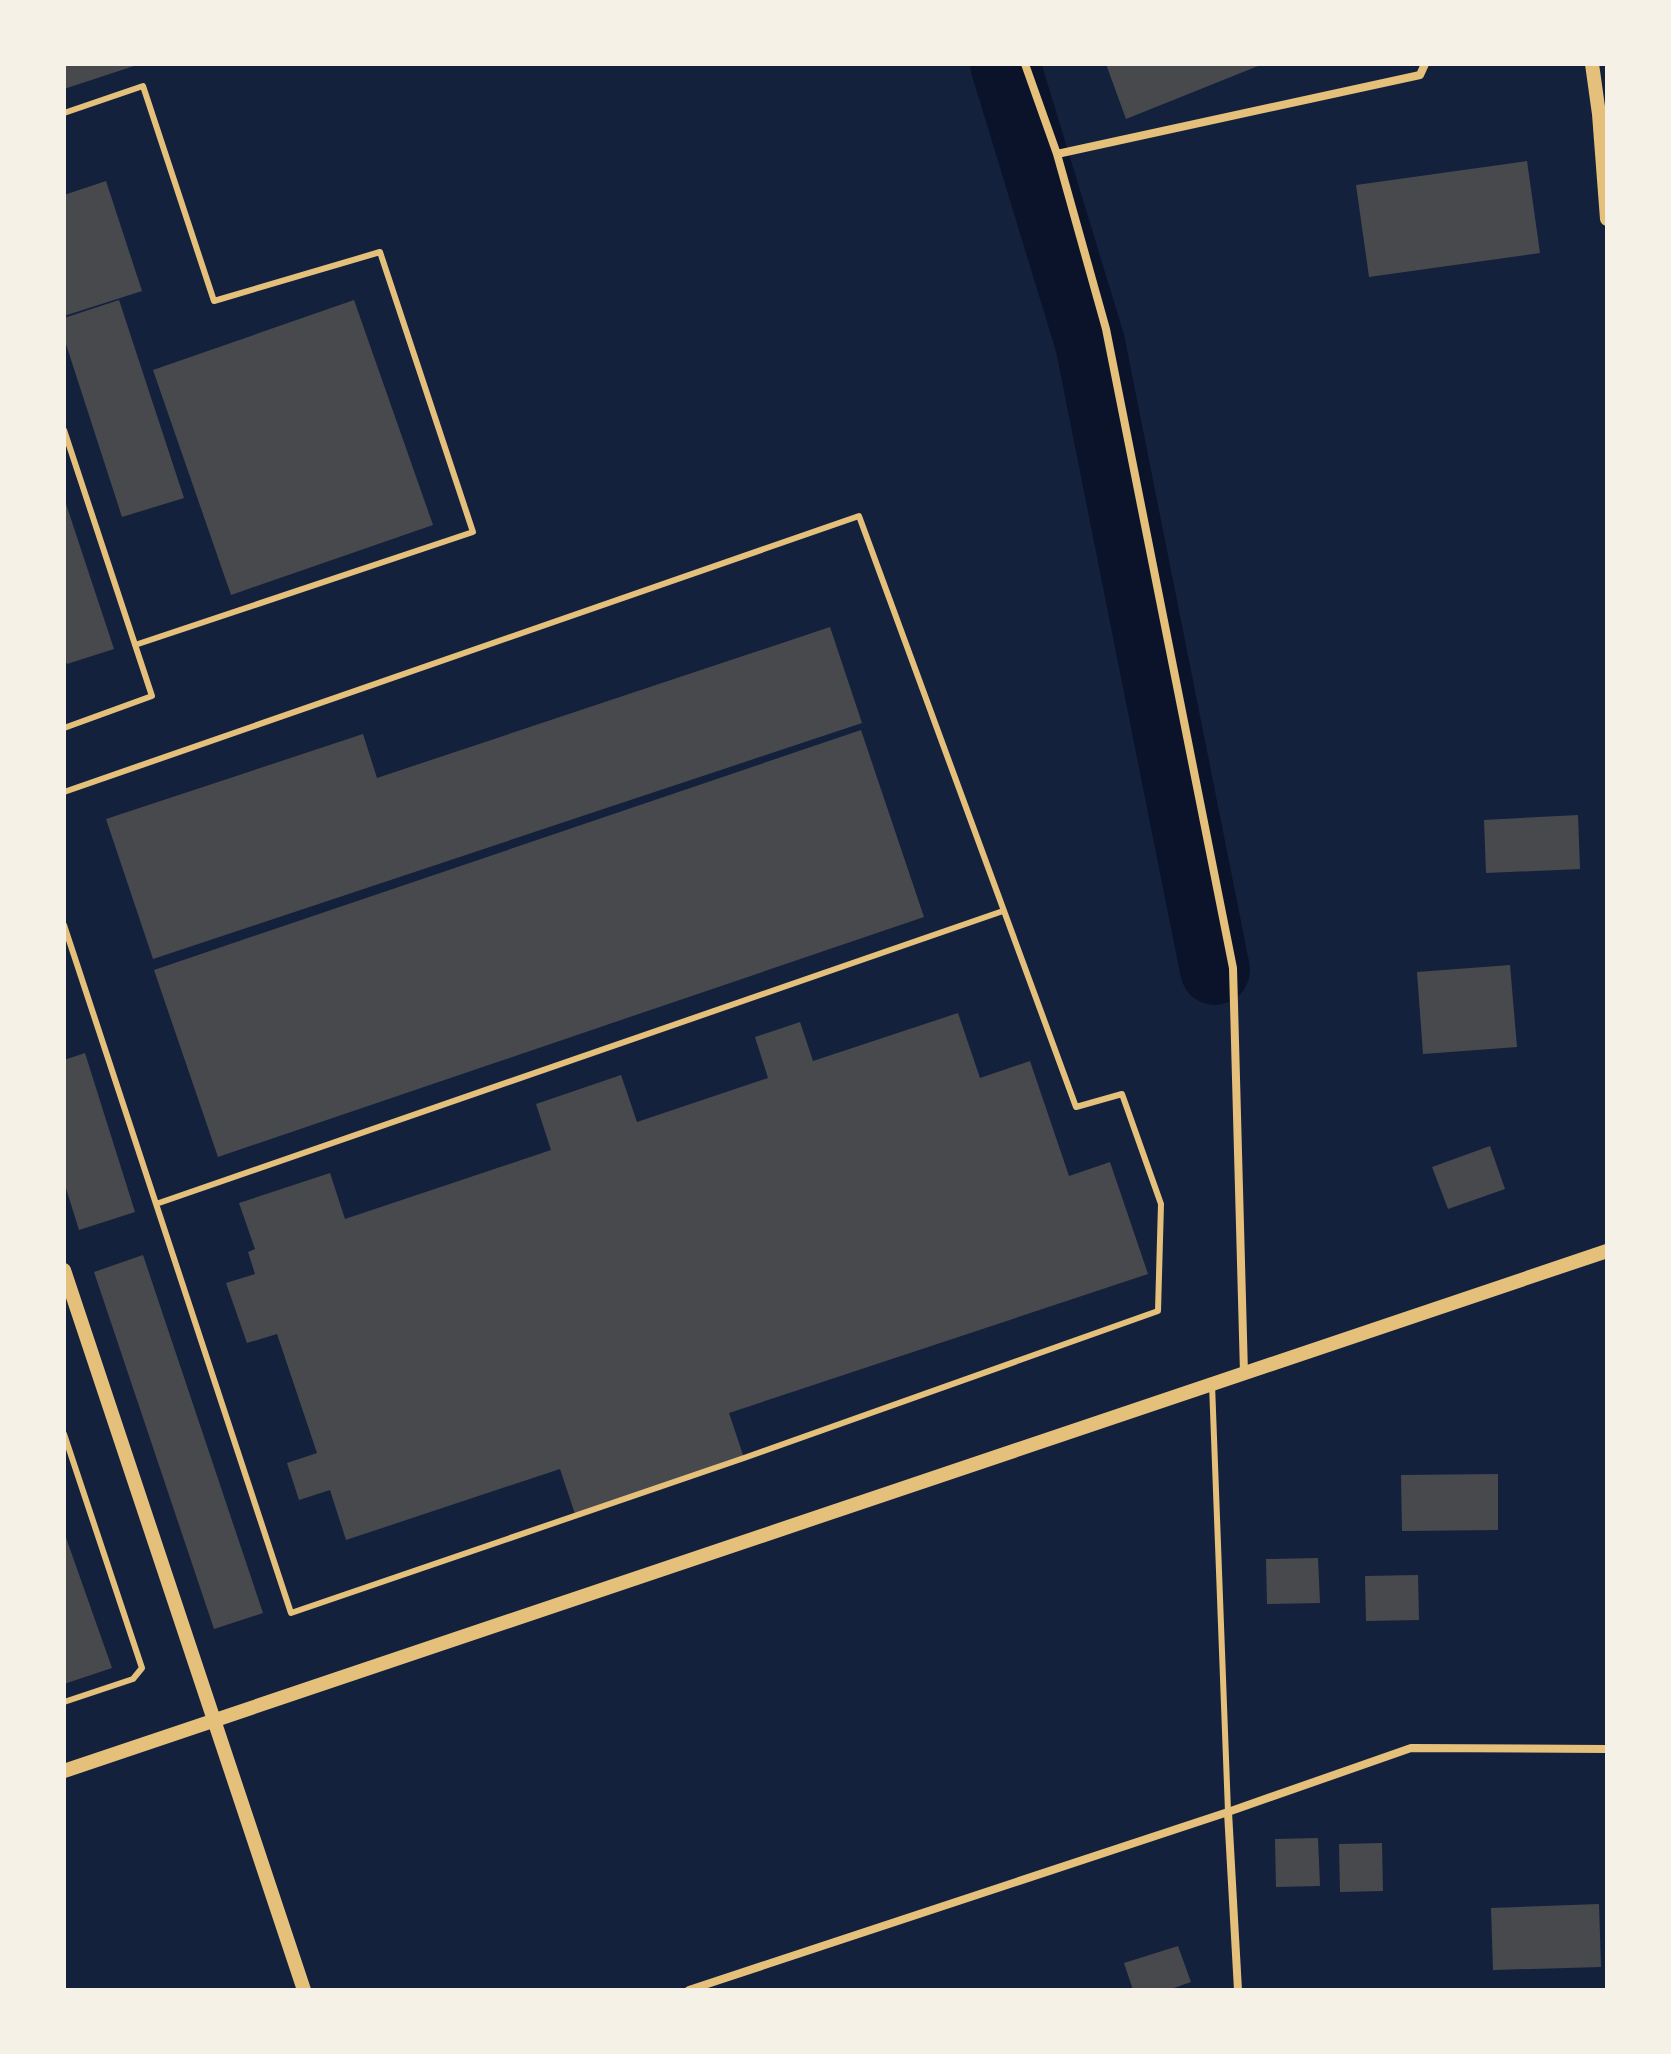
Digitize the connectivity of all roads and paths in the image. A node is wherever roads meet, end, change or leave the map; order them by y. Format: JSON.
{"nodes":[{"id":1,"x":1025,"y":64,"type":"edge"},
{"id":2,"x":1425,"y":64,"type":"edge"},
{"id":3,"x":1592,"y":64,"type":"edge"},
{"id":4,"x":64,"y":113,"type":"edge"},
{"id":5,"x":1603,"y":114,"type":"edge"},
{"id":6,"x":1057,"y":154,"type":"junction"},
{"id":7,"x":1607,"y":219,"type":"edge"},
{"id":8,"x":64,"y":430,"type":"edge"},
{"id":9,"x":135,"y":645,"type":"junction"},
{"id":10,"x":64,"y":728,"type":"edge"},
{"id":11,"x":64,"y":792,"type":"edge"},
{"id":12,"x":1003,"y":911,"type":"junction"},
{"id":13,"x":64,"y":925,"type":"edge"},
{"id":14,"x":156,"y":1204,"type":"junction"},
{"id":15,"x":1607,"y":1251,"type":"edge"},
{"id":16,"x":64,"y":1270,"type":"edge"},
{"id":17,"x":1244,"y":1373,"type":"junction"},
{"id":18,"x":1212,"y":1384,"type":"junction"},
{"id":19,"x":64,"y":1434,"type":"edge"},
{"id":20,"x":64,"y":1702,"type":"edge"},
{"id":21,"x":213,"y":1721,"type":"junction"},
{"id":22,"x":1607,"y":1749,"type":"edge"},
{"id":23,"x":64,"y":1771,"type":"edge"},
{"id":24,"x":1228,"y":1812,"type":"junction"},
{"id":25,"x":304,"y":1990,"type":"edge"},
{"id":26,"x":689,"y":1990,"type":"edge"},
{"id":27,"x":1238,"y":1990,"type":"edge"}],
"edges":[{"from":1,"to":6,"type":"street"},
{"from":2,"to":6,"type":"street"},
{"from":3,"to":5,"type":"street"},
{"from":4,"to":9,"type":"lane"},
{"from":5,"to":7,"type":"street"},
{"from":6,"to":17,"type":"street"},
{"from":8,"to":9,"type":"lane"},
{"from":9,"to":10,"type":"lane"},
{"from":11,"to":12,"type":"lane"},
{"from":12,"to":14,"type":"lane"},
{"from":12,"to":14,"type":"lane"},
{"from":13,"to":14,"type":"lane"},
{"from":15,"to":17,"type":"street"},
{"from":16,"to":21,"type":"street"},
{"from":17,"to":18,"type":"street"},
{"from":18,"to":21,"type":"street"},
{"from":18,"to":24,"type":"lane"},
{"from":19,"to":20,"type":"lane"},
{"from":21,"to":23,"type":"street"},
{"from":21,"to":25,"type":"street"},
{"from":22,"to":24,"type":"street"},
{"from":24,"to":26,"type":"street"},
{"from":24,"to":27,"type":"street"}]}
